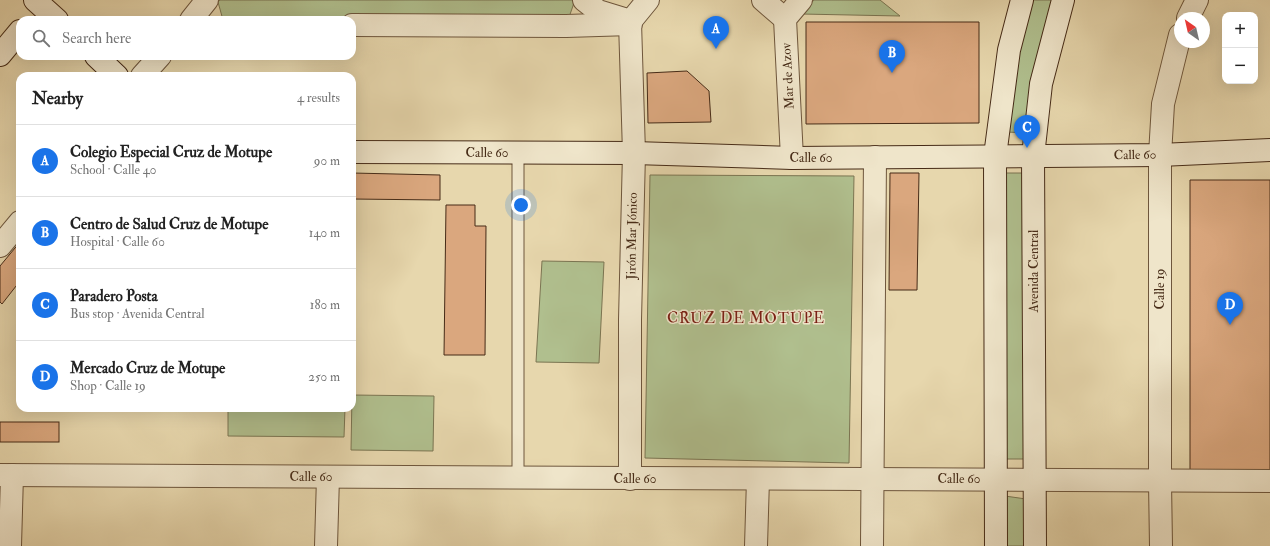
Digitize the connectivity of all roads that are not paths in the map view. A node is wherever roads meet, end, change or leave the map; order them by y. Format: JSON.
{"nodes":[{"id":1,"x":208,"y":0,"type":"edge"},
{"id":2,"x":584,"y":0,"type":"edge"},
{"id":3,"x":648,"y":0,"type":"edge"},
{"id":4,"x":763,"y":0,"type":"edge"},
{"id":5,"x":801,"y":0,"type":"edge"},
{"id":6,"x":1022,"y":0,"type":"edge"},
{"id":7,"x":1063,"y":0,"type":"edge"},
{"id":8,"x":1197,"y":0,"type":"edge"},
{"id":9,"x":38,"y":6,"type":"edge"},
{"id":10,"x":1191,"y":12,"type":"edge"},
{"id":11,"x":52,"y":16,"type":"edge"},
{"id":12,"x":194,"y":16,"type":"edge"},
{"id":13,"x":785,"y":19,"type":"junction"},
{"id":14,"x":631,"y":23,"type":"junction"},
{"id":15,"x":356,"y":25,"type":"edge"},
{"id":16,"x":16,"y":36,"type":"edge"},
{"id":17,"x":1177,"y":48,"type":"edge"},
{"id":18,"x":0,"y":55,"type":"edge"},
{"id":19,"x":100,"y":60,"type":"edge"},
{"id":20,"x":156,"y":60,"type":"edge"},
{"id":21,"x":113,"y":72,"type":"edge"},
{"id":22,"x":146,"y":72,"type":"edge"},
{"id":23,"x":1270,"y":150,"type":"edge"},
{"id":24,"x":356,"y":152,"type":"edge"},
{"id":25,"x":518,"y":153,"type":"junction"},
{"id":26,"x":634,"y":153,"type":"junction"},
{"id":27,"x":1160,"y":155,"type":"junction"},
{"id":28,"x":995,"y":156,"type":"junction"},
{"id":29,"x":1033,"y":156,"type":"junction"},
{"id":30,"x":876,"y":157,"type":"junction"},
{"id":31,"x":792,"y":158,"type":"junction"},
{"id":32,"x":16,"y":227,"type":"edge"},
{"id":33,"x":0,"y":246,"type":"edge"},
{"id":34,"x":6,"y":475,"type":"edge"},
{"id":35,"x":328,"y":477,"type":"junction"},
{"id":36,"x":518,"y":478,"type":"junction"},
{"id":37,"x":630,"y":479,"type":"junction"},
{"id":38,"x":758,"y":479,"type":"junction"},
{"id":39,"x":872,"y":479,"type":"junction"},
{"id":40,"x":996,"y":480,"type":"junction"},
{"id":41,"x":1036,"y":480,"type":"junction"},
{"id":42,"x":1160,"y":480,"type":"junction"},
{"id":43,"x":1270,"y":481,"type":"edge"},
{"id":44,"x":10,"y":546,"type":"edge"},
{"id":45,"x":326,"y":546,"type":"edge"},
{"id":46,"x":756,"y":546,"type":"edge"},
{"id":47,"x":872,"y":546,"type":"edge"},
{"id":48,"x":996,"y":546,"type":"edge"},
{"id":49,"x":1035,"y":546,"type":"edge"},
{"id":50,"x":1161,"y":546,"type":"edge"}],
"edges":[{"from":1,"to":12,"type":"street"},
{"from":2,"to":14,"type":"street"},
{"from":3,"to":14,"type":"street"},
{"from":4,"to":13,"type":"street"},
{"from":5,"to":13,"type":"street"},
{"from":6,"to":28,"type":"street"},
{"from":7,"to":29,"type":"street","name":"Avenida Central"},
{"from":8,"to":10,"type":"street"},
{"from":9,"to":11,"type":"street"},
{"from":13,"to":31,"type":"street","name":"Mar de Azov"},
{"from":14,"to":15,"type":"street"},
{"from":14,"to":26,"type":"street","name":"Jirón Mar Jónico"},
{"from":16,"to":18,"type":"street"},
{"from":17,"to":27,"type":"street","name":"Calle 19"},
{"from":19,"to":21,"type":"street"},
{"from":20,"to":22,"type":"street"},
{"from":23,"to":27,"type":"street","name":"Calle 60"},
{"from":24,"to":25,"type":"street","name":"Calle 60"},
{"from":25,"to":26,"type":"street","name":"Calle 60"},
{"from":25,"to":36,"type":"lane"},
{"from":26,"to":31,"type":"street","name":"Calle 60"},
{"from":26,"to":37,"type":"street","name":"Jirón Mar Jónico"},
{"from":27,"to":29,"type":"street","name":"Calle 60"},
{"from":27,"to":42,"type":"street","name":"Calle 19"},
{"from":28,"to":29,"type":"street","name":"Calle 60"},
{"from":28,"to":30,"type":"street","name":"Calle 60"},
{"from":28,"to":40,"type":"street"},
{"from":29,"to":41,"type":"street","name":"Avenida Central"},
{"from":30,"to":31,"type":"street","name":"Calle 60"},
{"from":30,"to":39,"type":"street"},
{"from":32,"to":33,"type":"street"},
{"from":34,"to":35,"type":"street","name":"Calle 60"},
{"from":34,"to":44,"type":"street"},
{"from":35,"to":36,"type":"street","name":"Calle 60"},
{"from":35,"to":45,"type":"street"},
{"from":36,"to":37,"type":"street","name":"Calle 60"},
{"from":37,"to":38,"type":"street","name":"Calle 60"},
{"from":38,"to":39,"type":"street","name":"Calle 60"},
{"from":38,"to":46,"type":"street"},
{"from":39,"to":40,"type":"street","name":"Calle 60"},
{"from":39,"to":47,"type":"street"},
{"from":40,"to":41,"type":"street","name":"Calle 60"},
{"from":40,"to":48,"type":"street"},
{"from":41,"to":42,"type":"street","name":"Calle 60"},
{"from":41,"to":49,"type":"street","name":"Avenida Central"},
{"from":42,"to":43,"type":"street","name":"Calle 60"},
{"from":42,"to":50,"type":"street","name":"Calle 19"}]}
